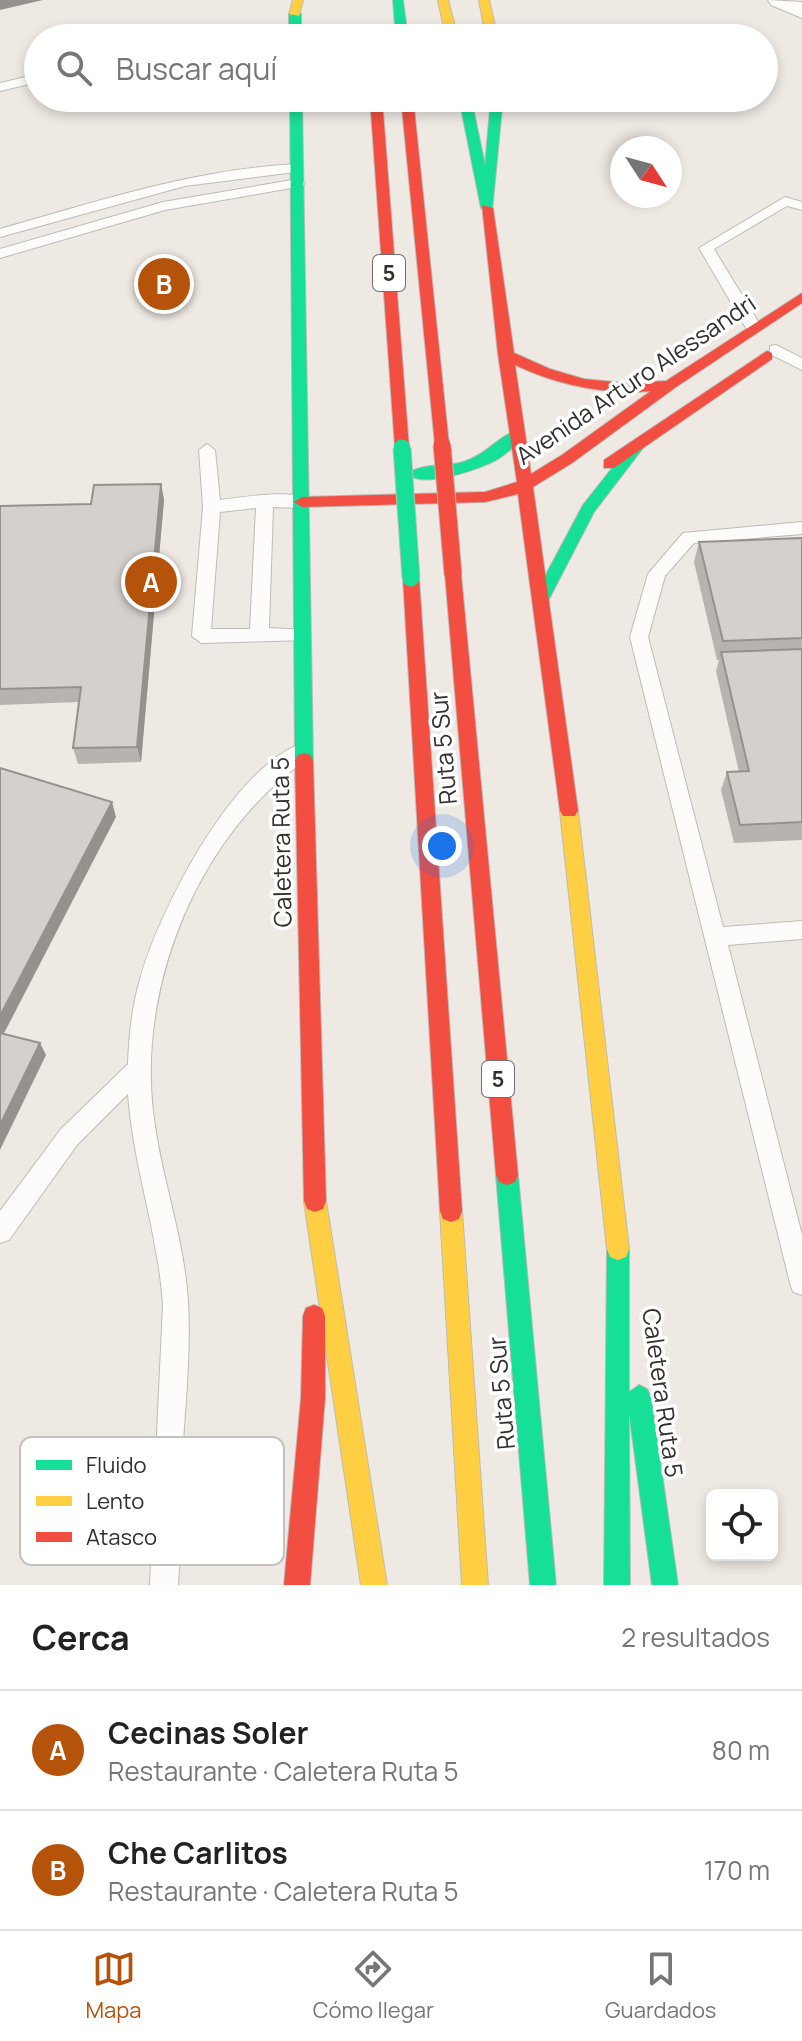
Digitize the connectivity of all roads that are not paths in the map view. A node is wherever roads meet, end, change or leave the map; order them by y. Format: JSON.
{"nodes":[{"id":1,"x":398,"y":0,"type":"edge"},
{"id":2,"x":443,"y":0,"type":"edge"},
{"id":3,"x":484,"y":0,"type":"edge"},
{"id":4,"x":780,"y":0,"type":"edge"},
{"id":5,"x":802,"y":11,"type":"edge"},
{"id":6,"x":401,"y":24,"type":"edge"},
{"id":7,"x":449,"y":24,"type":"edge"},
{"id":8,"x":489,"y":24,"type":"edge"},
{"id":9,"x":24,"y":81,"type":"edge"},
{"id":10,"x":0,"y":87,"type":"edge"},
{"id":11,"x":296,"y":112,"type":"edge"},
{"id":12,"x":377,"y":112,"type":"edge"},
{"id":13,"x":408,"y":112,"type":"edge"},
{"id":14,"x":468,"y":112,"type":"edge"},
{"id":15,"x":496,"y":112,"type":"edge"},
{"id":16,"x":298,"y":176,"type":"junction"},
{"id":17,"x":802,"y":206,"type":"edge"},
{"id":18,"x":487,"y":208,"type":"junction"},
{"id":19,"x":0,"y":233,"type":"edge"},
{"id":20,"x":0,"y":254,"type":"edge"},
{"id":21,"x":802,"y":297,"type":"edge"},
{"id":22,"x":754,"y":328,"type":"junction"},
{"id":23,"x":782,"y":345,"type":"joint"},
{"id":24,"x":505,"y":354,"type":"junction"},
{"id":25,"x":802,"y":365,"type":"edge"},
{"id":26,"x":671,"y":384,"type":"junction"},
{"id":27,"x":517,"y":435,"type":"junction"},
{"id":28,"x":637,"y":446,"type":"junction"},
{"id":29,"x":207,"y":450,"type":"dead end"},
{"id":30,"x":381,"y":475,"type":"dead end"},
{"id":31,"x":584,"y":480,"type":"dead end"},
{"id":32,"x":524,"y":487,"type":"junction"},
{"id":33,"x":551,"y":500,"type":"dead end"},
{"id":34,"x":265,"y":501,"type":"junction"},
{"id":35,"x":302,"y":502,"type":"junction"},
{"id":36,"x":212,"y":507,"type":"junction"},
{"id":37,"x":528,"y":515,"type":"junction"},
{"id":38,"x":505,"y":517,"type":"dead end"},
{"id":39,"x":470,"y":520,"type":"dead end"},
{"id":40,"x":393,"y":523,"type":"dead end"},
{"id":41,"x":802,"y":528,"type":"edge"},
{"id":42,"x":289,"y":535,"type":"junction"},
{"id":43,"x":542,"y":597,"type":"junction"},
{"id":44,"x":301,"y":635,"type":"junction"},
{"id":45,"x":259,"y":636,"type":"junction"},
{"id":46,"x":304,"y":750,"type":"junction"},
{"id":47,"x":802,"y":930,"type":"edge"},
{"id":48,"x":716,"y":937,"type":"junction"},
{"id":49,"x":139,"y":1068,"type":"junction"},
{"id":50,"x":315,"y":1201,"type":"junction"},
{"id":51,"x":0,"y":1231,"type":"edge"},
{"id":52,"x":618,"y":1249,"type":"junction"},
{"id":53,"x":802,"y":1283,"type":"edge"},
{"id":54,"x":170,"y":1437,"type":"edge"},
{"id":55,"x":164,"y":1565,"type":"edge"},
{"id":56,"x":164,"y":1585,"type":"edge"},
{"id":57,"x":297,"y":1585,"type":"edge"},
{"id":58,"x":374,"y":1585,"type":"edge"},
{"id":59,"x":475,"y":1585,"type":"edge"},
{"id":60,"x":543,"y":1585,"type":"edge"},
{"id":61,"x":617,"y":1585,"type":"edge"},
{"id":62,"x":665,"y":1585,"type":"edge"}],
"edges":[{"from":1,"to":6,"type":"main road"},
{"from":2,"to":7,"type":"main road"},
{"from":3,"to":8,"type":"main road"},
{"from":4,"to":5,"type":"street"},
{"from":9,"to":10,"type":"lane"},
{"from":11,"to":16,"type":"main road","name":"Caletera Ruta 5"},
{"from":12,"to":59,"type":"main road","name":"Ruta 5 Sur","number":"5","bridge":true},
{"from":13,"to":60,"type":"main road","name":"Ruta 5 Sur","number":"5","bridge":true},
{"from":14,"to":18,"type":"main road"},
{"from":15,"to":18,"type":"main road"},
{"from":16,"to":19,"type":"lane"},
{"from":16,"to":20,"type":"lane"},
{"from":16,"to":35,"type":"main road","name":"Caletera Ruta 5"},
{"from":17,"to":22,"type":"lane"},
{"from":18,"to":24,"type":"main road","name":"Caletera Ruta 5"},
{"from":21,"to":22,"type":"main road","name":"Avenida Arturo Alessandri"},
{"from":22,"to":26,"type":"main road","name":"Avenida Arturo Alessandri"},
{"from":23,"to":25,"type":"lane"},
{"from":23,"to":28,"type":"main road"},
{"from":24,"to":26,"type":"main road"},
{"from":24,"to":27,"type":"main road","name":"Caletera Ruta 5"},
{"from":26,"to":32,"type":"main road","name":"Avenida Arturo Alessandri"},
{"from":27,"to":30,"type":"main road"},
{"from":27,"to":32,"type":"main road","name":"Caletera Ruta 5"},
{"from":28,"to":31,"type":"main road"},
{"from":28,"to":43,"type":"main road"},
{"from":29,"to":36,"type":"lane"},
{"from":32,"to":35,"type":"main road","name":"Avenida Arturo Alessandri"},
{"from":32,"to":37,"type":"main road","name":"Caletera Ruta 5"},
{"from":33,"to":37,"type":"main road"},
{"from":34,"to":35,"type":"lane"},
{"from":34,"to":36,"type":"lane"},
{"from":34,"to":42,"type":"lane"},
{"from":35,"to":42,"type":"main road","name":"Caletera Ruta 5"},
{"from":36,"to":45,"type":"lane"},
{"from":37,"to":38,"type":"main road"},
{"from":37,"to":43,"type":"main road","name":"Caletera Ruta 5"},
{"from":39,"to":40,"type":"main road"},
{"from":41,"to":48,"type":"lane"},
{"from":42,"to":44,"type":"main road","name":"Caletera Ruta 5"},
{"from":42,"to":45,"type":"lane"},
{"from":43,"to":52,"type":"main road","name":"Caletera Ruta 5"},
{"from":44,"to":45,"type":"lane"},
{"from":44,"to":46,"type":"main road","name":"Caletera Ruta 5"},
{"from":46,"to":49,"type":"lane"},
{"from":46,"to":50,"type":"main road","name":"Caletera Ruta 5"},
{"from":47,"to":48,"type":"lane"},
{"from":48,"to":53,"type":"lane"},
{"from":49,"to":51,"type":"lane"},
{"from":49,"to":54,"type":"lane"},
{"from":50,"to":57,"type":"main road","name":"Caletera Ruta 5"},
{"from":50,"to":58,"type":"main road"},
{"from":52,"to":61,"type":"main road"},
{"from":52,"to":62,"type":"main road","name":"Caletera Ruta 5"},
{"from":55,"to":56,"type":"lane"}]}
